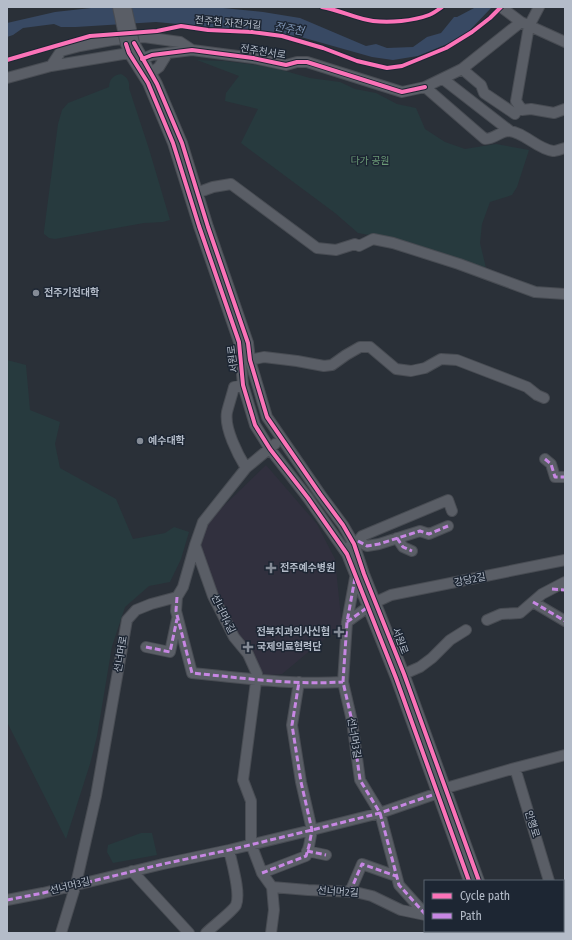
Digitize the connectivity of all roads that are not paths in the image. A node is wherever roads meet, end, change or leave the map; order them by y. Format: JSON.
{"nodes":[{"id":1,"x":118,"y":7,"type":"edge"},
{"id":2,"x":126,"y":7,"type":"edge"},
{"id":3,"x":501,"y":7,"type":"edge"},
{"id":4,"x":539,"y":7,"type":"edge"},
{"id":5,"x":525,"y":24,"type":"junction"},
{"id":6,"x":565,"y":42,"type":"edge"},
{"id":7,"x":130,"y":47,"type":"junction"},
{"id":8,"x":192,"y":50,"type":"junction"},
{"id":9,"x":168,"y":54,"type":"junction"},
{"id":10,"x":142,"y":59,"type":"junction"},
{"id":11,"x":51,"y":66,"type":"junction"},
{"id":12,"x":462,"y":69,"type":"junction"},
{"id":13,"x":151,"y":73,"type":"junction"},
{"id":14,"x":7,"y":78,"type":"edge"},
{"id":15,"x":443,"y":79,"type":"junction"},
{"id":16,"x":425,"y":88,"type":"junction"},
{"id":17,"x":565,"y":109,"type":"edge"},
{"id":18,"x":515,"y":114,"type":"dead end"},
{"id":19,"x":510,"y":131,"type":"junction"},
{"id":20,"x":565,"y":148,"type":"edge"},
{"id":21,"x":193,"y":194,"type":"junction"},
{"id":22,"x":565,"y":294,"type":"edge"},
{"id":23,"x":250,"y":360,"type":"junction"},
{"id":24,"x":243,"y":385,"type":"junction"},
{"id":25,"x":544,"y":398,"type":"dead end"},
{"id":26,"x":282,"y":439,"type":"junction"},
{"id":27,"x":270,"y":448,"type":"junction"},
{"id":28,"x":545,"y":459,"type":"dead end"},
{"id":29,"x":246,"y":468,"type":"junction"},
{"id":30,"x":565,"y":477,"type":"edge"},
{"id":31,"x":452,"y":511,"type":"dead end"},
{"id":32,"x":448,"y":526,"type":"dead end"},
{"id":33,"x":397,"y":538,"type":"junction"},
{"id":34,"x":356,"y":542,"type":"junction"},
{"id":35,"x":195,"y":545,"type":"junction"},
{"id":36,"x":344,"y":550,"type":"junction"},
{"id":37,"x":412,"y":551,"type":"dead end"},
{"id":38,"x":565,"y":560,"type":"edge"},
{"id":39,"x":360,"y":576,"type":"junction"},
{"id":40,"x":565,"y":582,"type":"edge"},
{"id":41,"x":552,"y":589,"type":"junction"},
{"id":42,"x":565,"y":590,"type":"edge"},
{"id":43,"x":177,"y":596,"type":"junction"},
{"id":44,"x":533,"y":602,"type":"junction"},
{"id":45,"x":372,"y":604,"type":"junction"},
{"id":46,"x":178,"y":618,"type":"junction"},
{"id":47,"x":487,"y":620,"type":"dead end"},
{"id":48,"x":565,"y":621,"type":"edge"},
{"id":49,"x":348,"y":622,"type":"junction"},
{"id":50,"x":466,"y":630,"type":"dead end"},
{"id":51,"x":146,"y":647,"type":"dead end"},
{"id":52,"x":404,"y":674,"type":"junction"},
{"id":53,"x":257,"y":680,"type":"junction"},
{"id":54,"x":299,"y":682,"type":"junction"},
{"id":55,"x":343,"y":682,"type":"junction"},
{"id":56,"x":565,"y":755,"type":"edge"},
{"id":57,"x":515,"y":768,"type":"junction"},
{"id":58,"x":442,"y":790,"type":"junction"},
{"id":59,"x":380,"y":813,"type":"junction"},
{"id":60,"x":312,"y":830,"type":"junction"},
{"id":61,"x":251,"y":844,"type":"junction"},
{"id":62,"x":229,"y":850,"type":"junction"},
{"id":63,"x":307,"y":851,"type":"junction"},
{"id":64,"x":326,"y":855,"type":"dead end"},
{"id":65,"x":132,"y":871,"type":"junction"},
{"id":66,"x":262,"y":873,"type":"junction"},
{"id":67,"x":396,"y":876,"type":"junction"},
{"id":68,"x":469,"y":880,"type":"edge"},
{"id":69,"x":478,"y":880,"type":"edge"},
{"id":70,"x":550,"y":880,"type":"edge"},
{"id":71,"x":76,"y":884,"type":"junction"},
{"id":72,"x":272,"y":887,"type":"junction"},
{"id":73,"x":350,"y":892,"type":"junction"},
{"id":74,"x":7,"y":900,"type":"edge"},
{"id":75,"x":424,"y":914,"type":"edge"},
{"id":76,"x":424,"y":915,"type":"edge"},
{"id":77,"x":186,"y":932,"type":"edge"},
{"id":78,"x":61,"y":933,"type":"edge"},
{"id":79,"x":206,"y":933,"type":"edge"},
{"id":80,"x":271,"y":933,"type":"edge"}],
"edges":[{"from":1,"to":7,"type":"street","bridge":true},
{"from":2,"to":7,"type":"street","bridge":true},
{"from":3,"to":5,"type":"street"},
{"from":4,"to":5,"type":"street","name":"전주천서로"},
{"from":5,"to":6,"type":"street"},
{"from":5,"to":12,"type":"street","name":"전주천서로"},
{"from":5,"to":17,"type":"street"},
{"from":7,"to":10,"type":"street","name":"서원로"},
{"from":7,"to":11,"type":"street"},
{"from":7,"to":21,"type":"street","name":"서원로"},
{"from":8,"to":9,"type":"street","name":"전주천서로"},
{"from":8,"to":11,"type":"street"},
{"from":8,"to":16,"type":"street","name":"전주천서로"},
{"from":9,"to":10,"type":"street","name":"전주천서로"},
{"from":9,"to":13,"type":"street"},
{"from":10,"to":13,"type":"street","name":"서원로"},
{"from":11,"to":14,"type":"street"},
{"from":12,"to":15,"type":"street","name":"전주천서로"},
{"from":12,"to":18,"type":"street"},
{"from":13,"to":21,"type":"street","name":"서원로"},
{"from":15,"to":16,"type":"street","name":"전주천서로"},
{"from":15,"to":19,"type":"street"},
{"from":16,"to":19,"type":"street"},
{"from":19,"to":20,"type":"street"},
{"from":21,"to":22,"type":"street"},
{"from":21,"to":23,"type":"street","name":"서원로"},
{"from":21,"to":24,"type":"street","name":"서원로"},
{"from":23,"to":25,"type":"street"},
{"from":23,"to":26,"type":"street","name":"서원로"},
{"from":24,"to":27,"type":"street","name":"서원로"},
{"from":24,"to":29,"type":"street"},
{"from":26,"to":27,"type":"street"},
{"from":26,"to":34,"type":"street","name":"서원로"},
{"from":27,"to":29,"type":"street"},
{"from":27,"to":36,"type":"street","name":"서원로"},
{"from":28,"to":30,"type":"street"},
{"from":29,"to":35,"type":"street"},
{"from":31,"to":34,"type":"street"},
{"from":32,"to":33,"type":"street"},
{"from":33,"to":34,"type":"street"},
{"from":33,"to":37,"type":"street"},
{"from":34,"to":36,"type":"street"},
{"from":34,"to":39,"type":"street","name":"서원로"},
{"from":35,"to":43,"type":"street"},
{"from":35,"to":53,"type":"street","name":"선너머4길"},
{"from":36,"to":39,"type":"street","name":"서원로"},
{"from":38,"to":45,"type":"street","name":"강당2길"},
{"from":39,"to":45,"type":"street","name":"서원로"},
{"from":39,"to":49,"type":"street"},
{"from":40,"to":41,"type":"street"},
{"from":41,"to":42,"type":"street"},
{"from":41,"to":44,"type":"street"},
{"from":43,"to":46,"type":"street"},
{"from":43,"to":71,"type":"street","name":"선너머로"},
{"from":44,"to":47,"type":"street"},
{"from":44,"to":48,"type":"street"},
{"from":45,"to":49,"type":"street"},
{"from":45,"to":52,"type":"street","name":"서원로"},
{"from":45,"to":58,"type":"street","name":"서원로"},
{"from":46,"to":51,"type":"street"},
{"from":46,"to":53,"type":"street"},
{"from":49,"to":55,"type":"street"},
{"from":50,"to":52,"type":"street"},
{"from":52,"to":58,"type":"street","name":"서원로"},
{"from":53,"to":54,"type":"street"},
{"from":53,"to":61,"type":"street","name":"선너머4길"},
{"from":54,"to":55,"type":"street"},
{"from":54,"to":60,"type":"street"},
{"from":55,"to":59,"type":"street","name":"선너머3길"},
{"from":56,"to":57,"type":"street"},
{"from":57,"to":58,"type":"street"},
{"from":57,"to":70,"type":"street","name":"안행로"},
{"from":58,"to":59,"type":"street","name":"선너머3길"},
{"from":58,"to":68,"type":"street","name":"서원로"},
{"from":58,"to":69,"type":"street","name":"서원로"},
{"from":59,"to":60,"type":"street","name":"선너머3길"},
{"from":59,"to":67,"type":"street","name":"선너머3길"},
{"from":60,"to":61,"type":"street","name":"선너머3길"},
{"from":60,"to":63,"type":"street"},
{"from":61,"to":62,"type":"street","name":"선너머3길"},
{"from":61,"to":66,"type":"street"},
{"from":62,"to":65,"type":"street","name":"선너머3길"},
{"from":62,"to":79,"type":"street"},
{"from":63,"to":64,"type":"street"},
{"from":63,"to":66,"type":"street"},
{"from":65,"to":71,"type":"street","name":"선너머3길"},
{"from":65,"to":77,"type":"street"},
{"from":66,"to":72,"type":"street"},
{"from":67,"to":73,"type":"street"},
{"from":67,"to":75,"type":"street","name":"선너머3길"},
{"from":71,"to":74,"type":"street","name":"선너머3길"},
{"from":71,"to":78,"type":"street","name":"선너머로"},
{"from":72,"to":73,"type":"street","name":"선너머2길"},
{"from":72,"to":80,"type":"street"},
{"from":73,"to":76,"type":"street","name":"선너머2길"}]}
